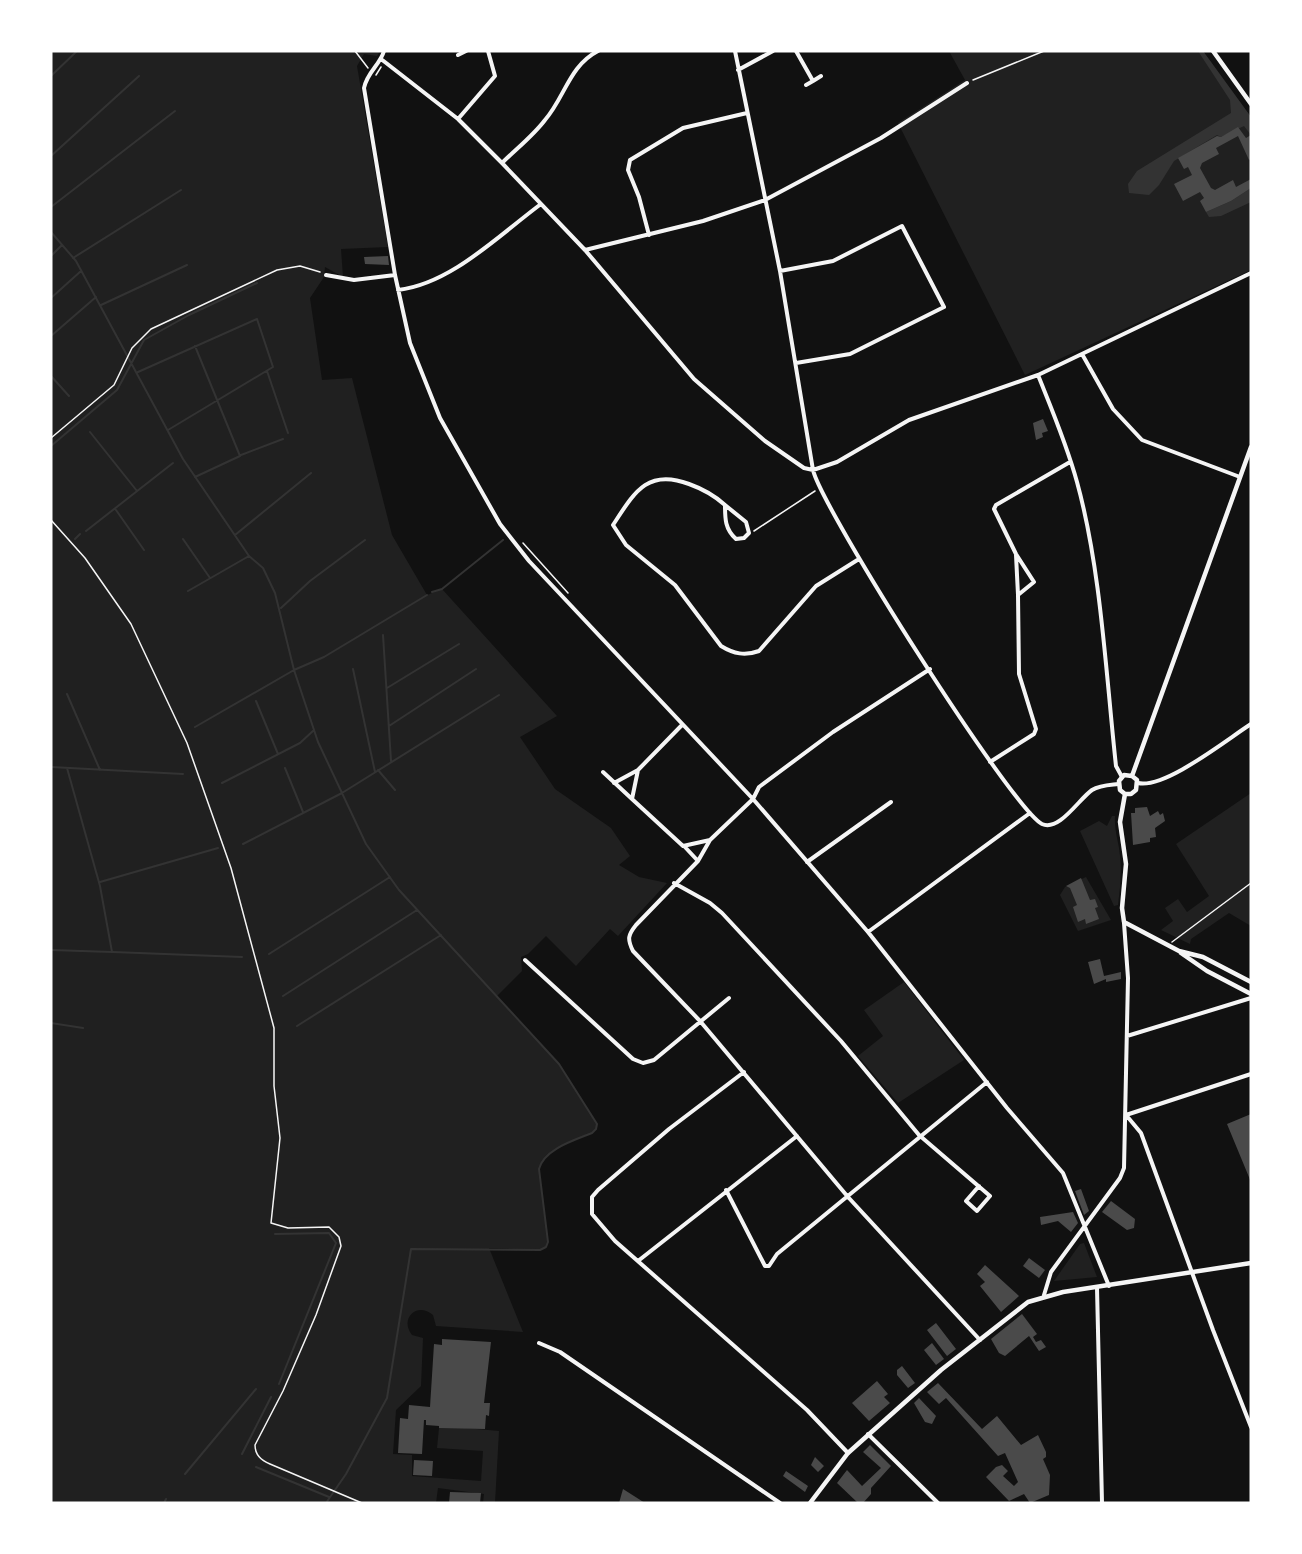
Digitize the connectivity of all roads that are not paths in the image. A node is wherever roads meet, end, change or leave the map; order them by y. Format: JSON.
{"nodes":[{"id":1,"x":384,"y":51,"type":"edge"},
{"id":2,"x":466,"y":51,"type":"edge"},
{"id":3,"x":488,"y":51,"type":"edge"},
{"id":4,"x":598,"y":51,"type":"edge"},
{"id":5,"x":735,"y":51,"type":"edge"},
{"id":6,"x":772,"y":51,"type":"edge"},
{"id":7,"x":796,"y":51,"type":"edge"},
{"id":8,"x":1213,"y":51,"type":"edge"},
{"id":9,"x":458,"y":55,"type":"dead end"},
{"id":10,"x":381,"y":59,"type":"junction"},
{"id":11,"x":738,"y":70,"type":"junction"},
{"id":12,"x":821,"y":76,"type":"dead end"},
{"id":13,"x":813,"y":81,"type":"junction"},
{"id":14,"x":967,"y":83,"type":"road end"},
{"id":15,"x":806,"y":85,"type":"dead end"},
{"id":16,"x":1251,"y":104,"type":"edge"},
{"id":17,"x":747,"y":114,"type":"junction"},
{"id":18,"x":458,"y":119,"type":"junction"},
{"id":19,"x":502,"y":163,"type":"junction"},
{"id":20,"x":765,"y":200,"type":"junction"},
{"id":21,"x":541,"y":204,"type":"junction"},
{"id":22,"x":649,"y":235,"type":"junction"},
{"id":23,"x":585,"y":250,"type":"junction"},
{"id":24,"x":780,"y":271,"type":"junction"},
{"id":25,"x":1251,"y":273,"type":"edge"},
{"id":26,"x":326,"y":274,"type":"road end"},
{"id":27,"x":395,"y":275,"type":"junction"},
{"id":28,"x":398,"y":290,"type":"junction"},
{"id":29,"x":1082,"y":354,"type":"junction"},
{"id":30,"x":796,"y":363,"type":"junction"},
{"id":31,"x":1038,"y":375,"type":"junction"},
{"id":32,"x":1251,"y":447,"type":"edge"},
{"id":33,"x":1070,"y":461,"type":"junction"},
{"id":34,"x":813,"y":470,"type":"junction"},
{"id":35,"x":1240,"y":477,"type":"junction"},
{"id":36,"x":724,"y":505,"type":"junction"},
{"id":37,"x":1016,"y":554,"type":"junction"},
{"id":38,"x":859,"y":559,"type":"junction"},
{"id":39,"x":1018,"y":595,"type":"junction"},
{"id":40,"x":930,"y":669,"type":"junction"},
{"id":41,"x":1251,"y":724,"type":"edge"},
{"id":42,"x":681,"y":726,"type":"junction"},
{"id":43,"x":990,"y":762,"type":"junction"},
{"id":44,"x":638,"y":770,"type":"junction"},
{"id":45,"x":603,"y":772,"type":"dead end"},
{"id":46,"x":1132,"y":776,"type":"junction"},
{"id":47,"x":1122,"y":777,"type":"junction"},
{"id":48,"x":614,"y":783,"type":"junction"},
{"id":49,"x":1137,"y":783,"type":"junction"},
{"id":50,"x":1118,"y":784,"type":"junction"},
{"id":51,"x":1125,"y":794,"type":"junction"},
{"id":52,"x":632,"y":799,"type":"junction"},
{"id":53,"x":753,"y":799,"type":"junction"},
{"id":54,"x":891,"y":802,"type":"dead end"},
{"id":55,"x":1030,"y":813,"type":"junction"},
{"id":56,"x":710,"y":840,"type":"junction"},
{"id":57,"x":683,"y":846,"type":"junction"},
{"id":58,"x":698,"y":861,"type":"junction"},
{"id":59,"x":807,"y":862,"type":"junction"},
{"id":60,"x":674,"y":884,"type":"junction"},
{"id":61,"x":1124,"y":922,"type":"junction"},
{"id":62,"x":868,"y":932,"type":"junction"},
{"id":63,"x":1179,"y":951,"type":"junction"},
{"id":64,"x":525,"y":960,"type":"dead end"},
{"id":65,"x":1251,"y":982,"type":"edge"},
{"id":66,"x":1251,"y":996,"type":"edge"},
{"id":67,"x":729,"y":998,"type":"dead end"},
{"id":68,"x":700,"y":1021,"type":"junction"},
{"id":69,"x":1127,"y":1036,"type":"junction"},
{"id":70,"x":744,"y":1072,"type":"junction"},
{"id":71,"x":1251,"y":1074,"type":"edge"},
{"id":72,"x":987,"y":1082,"type":"junction"},
{"id":73,"x":1126,"y":1115,"type":"junction"},
{"id":74,"x":919,"y":1135,"type":"junction"},
{"id":75,"x":797,"y":1136,"type":"junction"},
{"id":76,"x":979,"y":1186,"type":"junction"},
{"id":77,"x":726,"y":1190,"type":"junction"},
{"id":78,"x":848,"y":1197,"type":"junction"},
{"id":79,"x":1083,"y":1228,"type":"junction"},
{"id":80,"x":638,"y":1262,"type":"junction"},
{"id":81,"x":1251,"y":1263,"type":"edge"},
{"id":82,"x":1193,"y":1273,"type":"junction"},
{"id":83,"x":1109,"y":1286,"type":"junction"},
{"id":84,"x":1097,"y":1288,"type":"junction"},
{"id":85,"x":1044,"y":1295,"type":"junction"},
{"id":86,"x":980,"y":1340,"type":"junction"},
{"id":87,"x":538,"y":1343,"type":"dead end"},
{"id":88,"x":1251,"y":1427,"type":"edge"},
{"id":89,"x":868,"y":1434,"type":"junction"},
{"id":90,"x":848,"y":1453,"type":"junction"},
{"id":91,"x":780,"y":1503,"type":"edge"},
{"id":92,"x":810,"y":1503,"type":"edge"},
{"id":93,"x":938,"y":1503,"type":"edge"},
{"id":94,"x":1102,"y":1503,"type":"edge"}],
"edges":[{"from":1,"to":10,"type":"street"},
{"from":2,"to":9,"type":"street"},
{"from":3,"to":18,"type":"street"},
{"from":4,"to":19,"type":"street"},
{"from":5,"to":11,"type":"street"},
{"from":6,"to":11,"type":"street"},
{"from":7,"to":13,"type":"street"},
{"from":8,"to":16,"type":"street"},
{"from":10,"to":18,"type":"street"},
{"from":10,"to":27,"type":"street"},
{"from":11,"to":17,"type":"street"},
{"from":12,"to":13,"type":"street"},
{"from":13,"to":15,"type":"street"},
{"from":14,"to":20,"type":"street"},
{"from":17,"to":20,"type":"street"},
{"from":17,"to":22,"type":"street"},
{"from":18,"to":19,"type":"street"},
{"from":19,"to":21,"type":"street"},
{"from":20,"to":22,"type":"street"},
{"from":20,"to":24,"type":"street"},
{"from":21,"to":23,"type":"street"},
{"from":21,"to":28,"type":"street"},
{"from":22,"to":23,"type":"street"},
{"from":23,"to":34,"type":"street"},
{"from":24,"to":30,"type":"street"},
{"from":24,"to":30,"type":"street"},
{"from":25,"to":29,"type":"street"},
{"from":26,"to":27,"type":"street"},
{"from":27,"to":28,"type":"street"},
{"from":28,"to":42,"type":"street"},
{"from":29,"to":31,"type":"street"},
{"from":29,"to":35,"type":"street"},
{"from":30,"to":34,"type":"street"},
{"from":31,"to":33,"type":"street"},
{"from":31,"to":34,"type":"street"},
{"from":32,"to":35,"type":"street"},
{"from":33,"to":37,"type":"street"},
{"from":33,"to":47,"type":"street"},
{"from":34,"to":38,"type":"street"},
{"from":35,"to":46,"type":"street"},
{"from":36,"to":36,"type":"street"},
{"from":36,"to":38,"type":"street"},
{"from":37,"to":39,"type":"street"},
{"from":37,"to":39,"type":"street"},
{"from":38,"to":40,"type":"street"},
{"from":39,"to":43,"type":"street"},
{"from":40,"to":43,"type":"street"},
{"from":40,"to":53,"type":"street"},
{"from":41,"to":49,"type":"street"},
{"from":42,"to":44,"type":"street"},
{"from":42,"to":53,"type":"street"},
{"from":43,"to":55,"type":"street"},
{"from":44,"to":48,"type":"street"},
{"from":44,"to":52,"type":"street"},
{"from":45,"to":48,"type":"street"},
{"from":46,"to":47,"type":"street"},
{"from":46,"to":49,"type":"street"},
{"from":47,"to":50,"type":"street"},
{"from":48,"to":52,"type":"street"},
{"from":49,"to":51,"type":"street"},
{"from":50,"to":51,"type":"street"},
{"from":50,"to":55,"type":"street"},
{"from":51,"to":61,"type":"street"},
{"from":52,"to":57,"type":"street"},
{"from":53,"to":56,"type":"street"},
{"from":53,"to":59,"type":"street"},
{"from":54,"to":59,"type":"street"},
{"from":55,"to":62,"type":"street"},
{"from":56,"to":57,"type":"street"},
{"from":56,"to":58,"type":"street"},
{"from":57,"to":58,"type":"street"},
{"from":58,"to":60,"type":"street"},
{"from":59,"to":62,"type":"street"},
{"from":60,"to":68,"type":"street"},
{"from":60,"to":74,"type":"street"},
{"from":61,"to":63,"type":"street"},
{"from":61,"to":69,"type":"street"},
{"from":62,"to":72,"type":"street"},
{"from":63,"to":65,"type":"street"},
{"from":63,"to":66,"type":"street"},
{"from":64,"to":68,"type":"street"},
{"from":66,"to":69,"type":"street"},
{"from":67,"to":68,"type":"street"},
{"from":68,"to":70,"type":"street"},
{"from":69,"to":73,"type":"street"},
{"from":70,"to":75,"type":"street"},
{"from":70,"to":80,"type":"street"},
{"from":71,"to":73,"type":"street"},
{"from":72,"to":74,"type":"street"},
{"from":72,"to":79,"type":"street"},
{"from":73,"to":79,"type":"street"},
{"from":73,"to":82,"type":"street"},
{"from":74,"to":76,"type":"street"},
{"from":74,"to":78,"type":"street"},
{"from":75,"to":77,"type":"street"},
{"from":75,"to":78,"type":"street"},
{"from":76,"to":76,"type":"street"},
{"from":77,"to":78,"type":"street"},
{"from":77,"to":80,"type":"street"},
{"from":78,"to":86,"type":"street"},
{"from":79,"to":83,"type":"street"},
{"from":79,"to":85,"type":"street"},
{"from":80,"to":90,"type":"street"},
{"from":81,"to":82,"type":"street"},
{"from":82,"to":83,"type":"street"},
{"from":82,"to":88,"type":"street"},
{"from":83,"to":84,"type":"street"},
{"from":84,"to":85,"type":"street"},
{"from":84,"to":94,"type":"street"},
{"from":85,"to":86,"type":"street"},
{"from":86,"to":89,"type":"street"},
{"from":87,"to":91,"type":"street"},
{"from":89,"to":90,"type":"street"},
{"from":89,"to":93,"type":"street"},
{"from":90,"to":92,"type":"street"}]}
